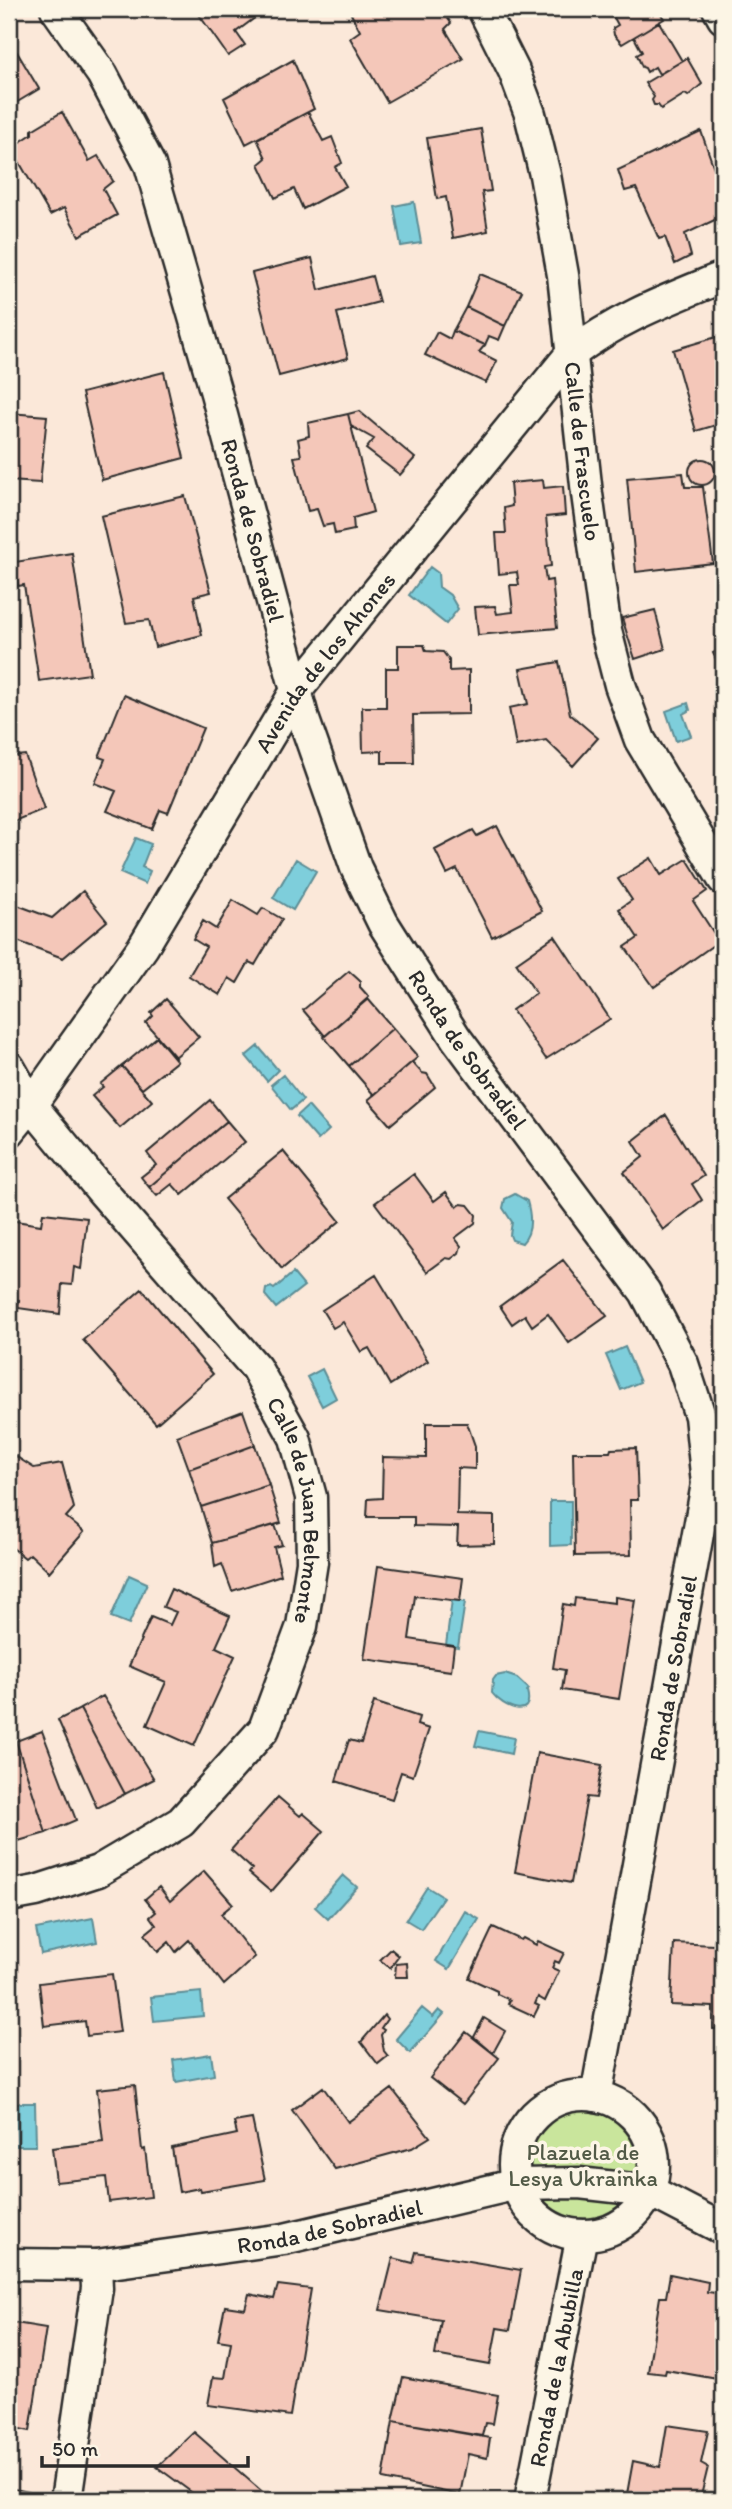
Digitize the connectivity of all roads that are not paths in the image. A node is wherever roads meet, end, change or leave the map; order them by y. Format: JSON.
{"nodes":[{"id":1,"x":56,"y":9,"type":"edge"},
{"id":2,"x":483,"y":9,"type":"edge"},
{"id":3,"x":718,"y":9,"type":"edge"},
{"id":4,"x":723,"y":18,"type":"edge"},
{"id":5,"x":723,"y":277,"type":"edge"},
{"id":6,"x":571,"y":354,"type":"junction"},
{"id":7,"x":296,"y":691,"type":"junction"},
{"id":8,"x":723,"y":878,"type":"edge"},
{"id":9,"x":9,"y":1067,"type":"edge"},
{"id":10,"x":31,"y":1105,"type":"junction"},
{"id":11,"x":9,"y":1132,"type":"edge"},
{"id":12,"x":9,"y":1896,"type":"edge"},
{"id":13,"x":596,"y":2096,"type":"junction"},
{"id":14,"x":517,"y":2184,"type":"junction"},
{"id":15,"x":649,"y":2191,"type":"junction"},
{"id":16,"x":723,"y":2229,"type":"edge"},
{"id":17,"x":582,"y":2235,"type":"junction"},
{"id":18,"x":9,"y":2264,"type":"edge"},
{"id":19,"x":96,"y":2265,"type":"junction"},
{"id":20,"x":66,"y":2500,"type":"edge"},
{"id":21,"x":530,"y":2500,"type":"edge"}],
"edges":[{"from":1,"to":7,"type":"street","name":"Ronda de Sobradiel"},
{"from":2,"to":6,"type":"street","name":"Calle de Frascuelo"},
{"from":3,"to":4,"type":"street"},
{"from":5,"to":6,"type":"street","name":"Avenida de los Ahones"},
{"from":6,"to":7,"type":"street","name":"Avenida de los Ahones"},
{"from":6,"to":8,"type":"street","name":"Calle de Frascuelo"},
{"from":7,"to":10,"type":"street","name":"Avenida de los Ahones"},
{"from":7,"to":13,"type":"street","name":"Ronda de Sobradiel"},
{"from":9,"to":10,"type":"street","name":"Calle de Juan Belmonte"},
{"from":10,"to":11,"type":"street","name":"Avenida de los Ahones"},
{"from":10,"to":12,"type":"street","name":"Calle de Juan Belmonte"},
{"from":13,"to":14,"type":"street"},
{"from":13,"to":15,"type":"street"},
{"from":14,"to":15,"type":"street","name":"Ronda de Sobradiel"},
{"from":14,"to":17,"type":"street"},
{"from":14,"to":19,"type":"street","name":"Ronda de Sobradiel"},
{"from":15,"to":16,"type":"street"},
{"from":15,"to":17,"type":"street"},
{"from":17,"to":21,"type":"street","name":"Ronda de la Abubilla"},
{"from":18,"to":19,"type":"street","name":"Ronda de Sobradiel"},
{"from":19,"to":20,"type":"street"}]}
